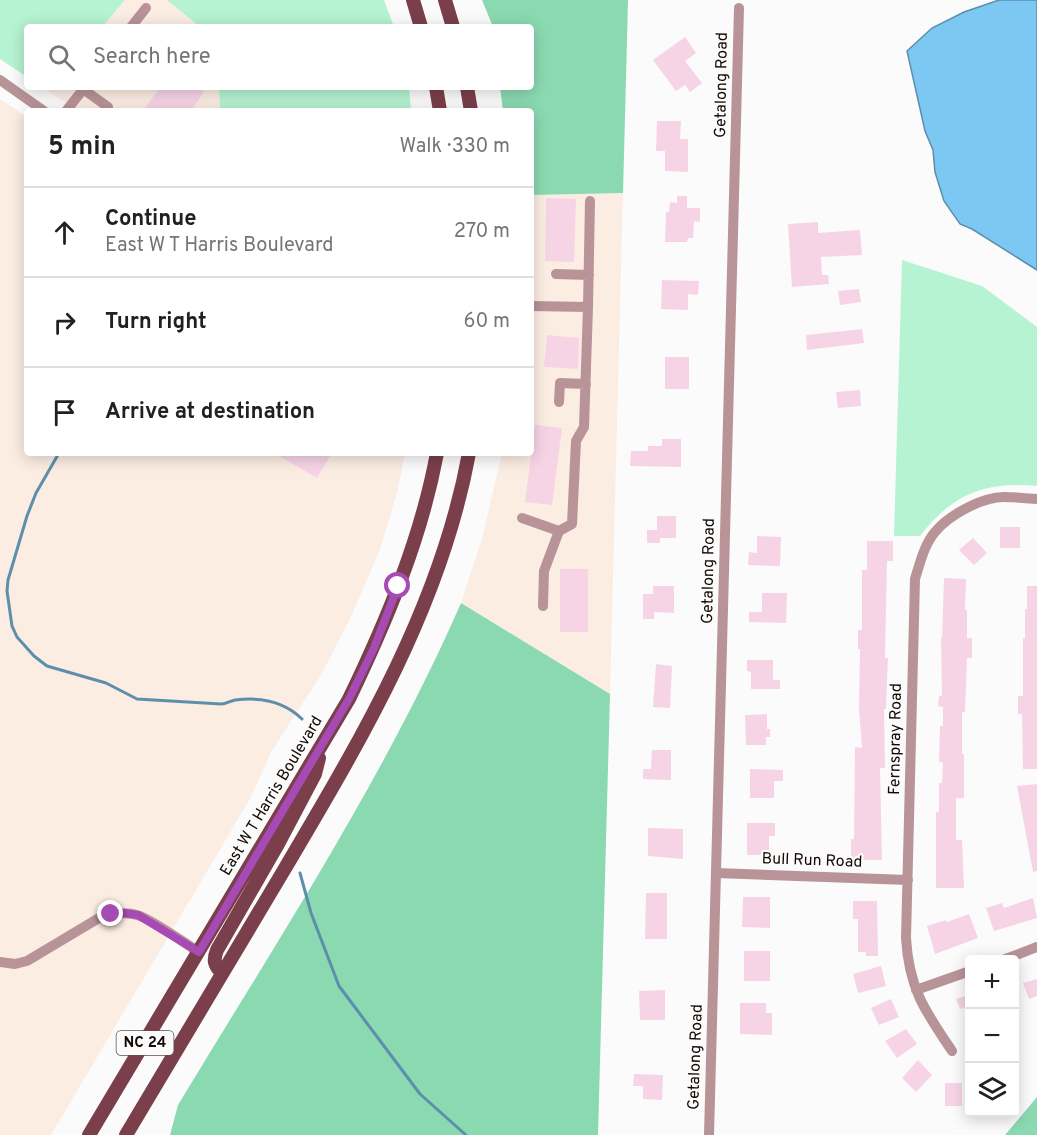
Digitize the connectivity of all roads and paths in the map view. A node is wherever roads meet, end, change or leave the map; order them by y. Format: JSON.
{"nodes":[{"id":1,"x":413,"y":0,"type":"edge"},
{"id":2,"x":445,"y":0,"type":"edge"},
{"id":3,"x":146,"y":8,"type":"dead end"},
{"id":4,"x":739,"y":8,"type":"dead end"},
{"id":5,"x":133,"y":24,"type":"edge"},
{"id":6,"x":420,"y":24,"type":"edge"},
{"id":7,"x":452,"y":24,"type":"edge"},
{"id":8,"x":0,"y":80,"type":"edge"},
{"id":9,"x":82,"y":90,"type":"edge"},
{"id":10,"x":87,"y":90,"type":"edge"},
{"id":11,"x":436,"y":90,"type":"edge"},
{"id":12,"x":468,"y":90,"type":"edge"},
{"id":13,"x":108,"y":107,"type":"dead end"},
{"id":14,"x":40,"y":108,"type":"edge"},
{"id":15,"x":68,"y":108,"type":"edge"},
{"id":16,"x":440,"y":108,"type":"edge"},
{"id":17,"x":470,"y":108,"type":"edge"},
{"id":18,"x":590,"y":201,"type":"dead end"},
{"id":19,"x":556,"y":274,"type":"dead end"},
{"id":20,"x":589,"y":275,"type":"junction"},
{"id":21,"x":534,"y":306,"type":"edge"},
{"id":22,"x":588,"y":307,"type":"junction"},
{"id":23,"x":586,"y":384,"type":"junction"},
{"id":24,"x":559,"y":402,"type":"dead end"},
{"id":25,"x":436,"y":456,"type":"edge"},
{"id":26,"x":460,"y":456,"type":"edge"},
{"id":27,"x":467,"y":456,"type":"edge"},
{"id":28,"x":1037,"y":499,"type":"edge"},
{"id":29,"x":522,"y":518,"type":"dead end"},
{"id":30,"x":451,"y":523,"type":"junction"},
{"id":31,"x":559,"y":531,"type":"junction"},
{"id":32,"x":543,"y":606,"type":"dead end"},
{"id":33,"x":322,"y":745,"type":"junction"},
{"id":34,"x":716,"y":873,"type":"junction"},
{"id":35,"x":908,"y":880,"type":"junction"},
{"id":36,"x":1037,"y":947,"type":"edge"},
{"id":37,"x":199,"y":952,"type":"junction"},
{"id":38,"x":1016,"y":955,"type":"edge"},
{"id":39,"x":0,"y":962,"type":"edge"},
{"id":40,"x":965,"y":972,"type":"edge"},
{"id":41,"x":222,"y":973,"type":"junction"},
{"id":42,"x":916,"y":990,"type":"junction"},
{"id":43,"x":952,"y":1051,"type":"dead end"},
{"id":44,"x":89,"y":1135,"type":"edge"},
{"id":45,"x":126,"y":1135,"type":"edge"},
{"id":46,"x":709,"y":1135,"type":"edge"}],
"edges":[{"from":1,"to":6,"type":"main road"},
{"from":2,"to":7,"type":"main road"},
{"from":3,"to":5,"type":"street"},
{"from":4,"to":34,"type":"street","name":"Getalong Road"},
{"from":8,"to":14,"type":"street"},
{"from":9,"to":15,"type":"street"},
{"from":10,"to":13,"type":"street"},
{"from":11,"to":16,"type":"main road"},
{"from":12,"to":17,"type":"main road"},
{"from":18,"to":20,"type":"street"},
{"from":19,"to":20,"type":"street"},
{"from":20,"to":22,"type":"street"},
{"from":21,"to":22,"type":"street"},
{"from":22,"to":23,"type":"street"},
{"from":23,"to":24,"type":"street"},
{"from":23,"to":31,"type":"street"},
{"from":25,"to":33,"type":"main road","name":"East W T Harris Boulevard","number":"NC 24"},
{"from":26,"to":30,"type":"main road"},
{"from":27,"to":30,"type":"main road","number":"NC 24"},
{"from":28,"to":35,"type":"street","name":"Fernspray Road"},
{"from":29,"to":31,"type":"street"},
{"from":30,"to":41,"type":"main road","number":"NC 24"},
{"from":31,"to":32,"type":"street"},
{"from":33,"to":37,"type":"main road","name":"East W T Harris Boulevard","number":"NC 24"},
{"from":33,"to":41,"type":"main road"},
{"from":34,"to":35,"type":"street","name":"Bull Run Road"},
{"from":34,"to":46,"type":"street","name":"Getalong Road"},
{"from":35,"to":42,"type":"street","name":"Fernspray Road"},
{"from":36,"to":38,"type":"street"},
{"from":37,"to":39,"type":"street"},
{"from":37,"to":44,"type":"main road","name":"East W T Harris Boulevard","number":"NC 24"},
{"from":40,"to":42,"type":"street"},
{"from":41,"to":45,"type":"main road","number":"NC 24"},
{"from":42,"to":43,"type":"street","name":"Fernspray Road"}]}
